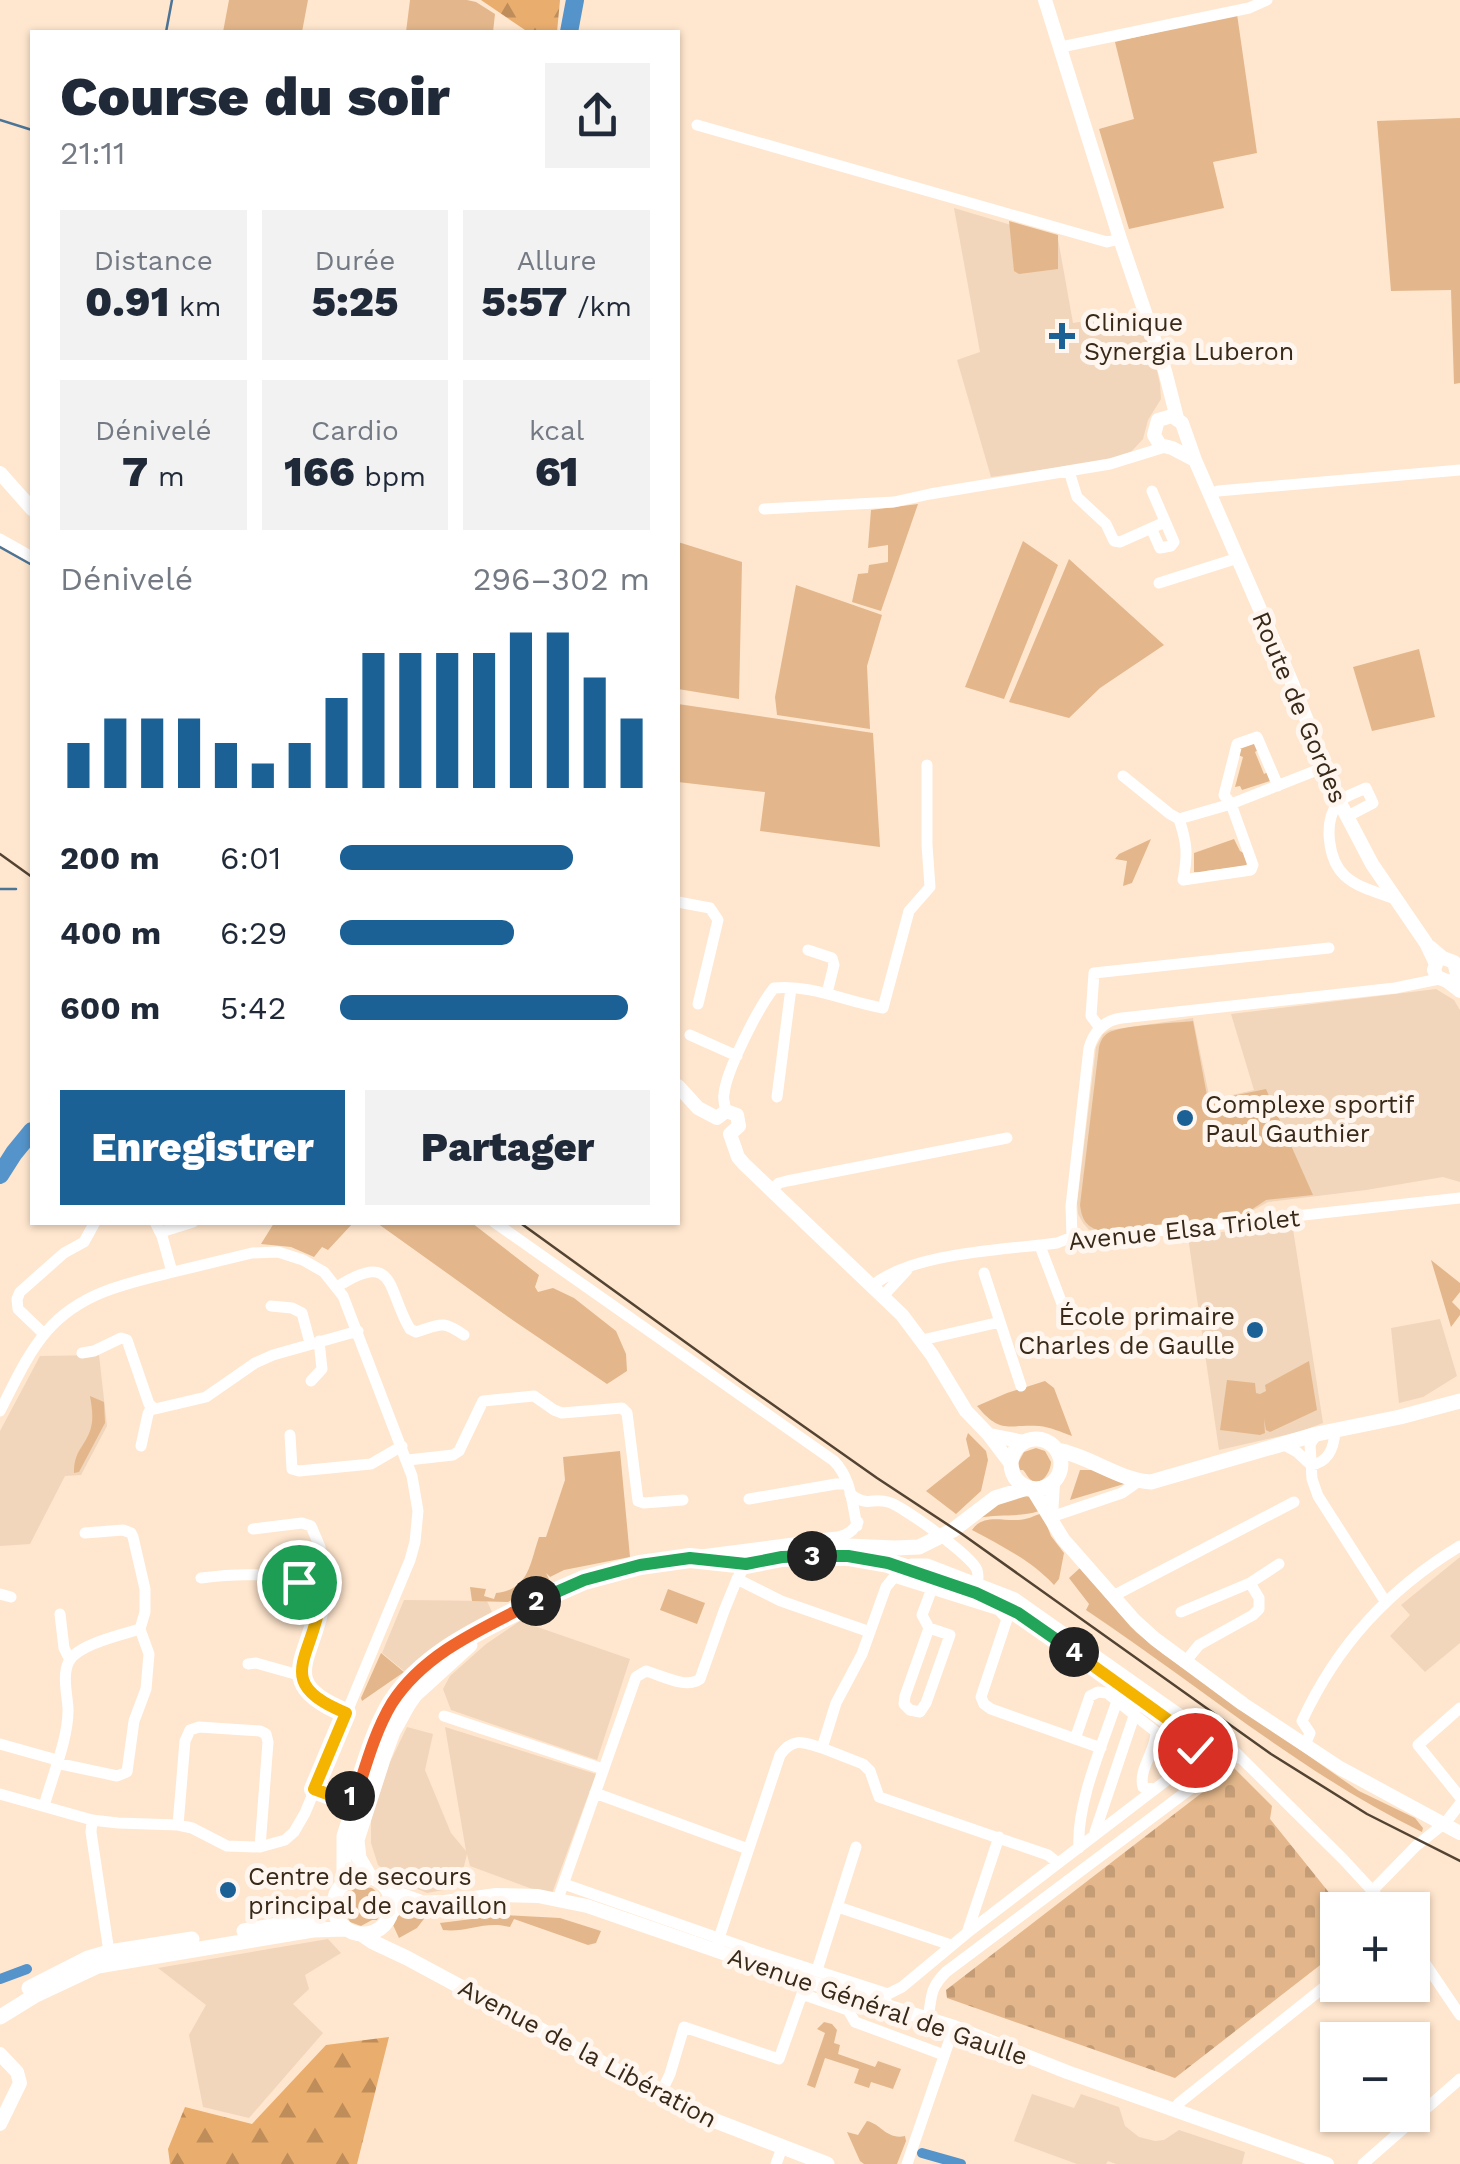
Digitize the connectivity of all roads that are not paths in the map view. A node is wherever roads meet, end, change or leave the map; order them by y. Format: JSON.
{"nodes":[{"id":1,"x":1044,"y":0,"type":"edge"},
{"id":2,"x":1267,"y":0,"type":"edge"},
{"id":3,"x":1060,"y":47,"type":"junction"},
{"id":4,"x":697,"y":125,"type":"dead end"},
{"id":5,"x":1120,"y":239,"type":"junction"},
{"id":6,"x":1168,"y":386,"type":"junction"},
{"id":7,"x":1177,"y":418,"type":"junction"},
{"id":8,"x":1156,"y":428,"type":"junction"},
{"id":9,"x":1185,"y":434,"type":"junction"},
{"id":10,"x":1168,"y":447,"type":"junction"},
{"id":11,"x":1138,"y":454,"type":"junction"},
{"id":12,"x":1195,"y":460,"type":"junction"},
{"id":13,"x":1460,"y":470,"type":"edge"},
{"id":14,"x":1068,"y":471,"type":"junction"},
{"id":15,"x":0,"y":473,"type":"edge"},
{"id":16,"x":1152,"y":491,"type":"dead end"},
{"id":17,"x":1211,"y":494,"type":"junction"},
{"id":18,"x":30,"y":507,"type":"edge"},
{"id":19,"x":764,"y":509,"type":"dead end"},
{"id":20,"x":1166,"y":522,"type":"junction"},
{"id":21,"x":1151,"y":528,"type":"junction"},
{"id":22,"x":0,"y":539,"type":"edge"},
{"id":23,"x":30,"y":555,"type":"edge"},
{"id":24,"x":1238,"y":558,"type":"junction"},
{"id":25,"x":1159,"y":583,"type":"dead end"},
{"id":26,"x":927,"y":765,"type":"dead end"},
{"id":27,"x":1325,"y":767,"type":"junction"},
{"id":28,"x":1123,"y":776,"type":"dead end"},
{"id":29,"x":1278,"y":786,"type":"junction"},
{"id":30,"x":1339,"y":801,"type":"junction"},
{"id":31,"x":1231,"y":804,"type":"junction"},
{"id":32,"x":1346,"y":817,"type":"junction"},
{"id":33,"x":1179,"y":819,"type":"junction"},
{"id":34,"x":1396,"y":899,"type":"junction"},
{"id":35,"x":680,"y":902,"type":"edge"},
{"id":36,"x":1330,"y":948,"type":"dead end"},
{"id":37,"x":808,"y":950,"type":"dead end"},
{"id":38,"x":1450,"y":971,"type":"edge"},
{"id":39,"x":790,"y":988,"type":"junction"},
{"id":40,"x":828,"y":993,"type":"junction"},
{"id":41,"x":698,"y":1004,"type":"dead end"},
{"id":42,"x":1100,"y":1028,"type":"junction"},
{"id":43,"x":690,"y":1035,"type":"dead end"},
{"id":44,"x":737,"y":1056,"type":"junction"},
{"id":45,"x":680,"y":1088,"type":"edge"},
{"id":46,"x":777,"y":1097,"type":"dead end"},
{"id":47,"x":721,"y":1114,"type":"junction"},
{"id":48,"x":1008,"y":1138,"type":"dead end"},
{"id":49,"x":771,"y":1190,"type":"junction"},
{"id":50,"x":1460,"y":1198,"type":"edge"},
{"id":51,"x":93,"y":1225,"type":"edge"},
{"id":52,"x":498,"y":1225,"type":"edge"},
{"id":53,"x":158,"y":1227,"type":"edge"},
{"id":54,"x":1072,"y":1237,"type":"junction"},
{"id":55,"x":1040,"y":1246,"type":"junction"},
{"id":56,"x":172,"y":1272,"type":"junction"},
{"id":57,"x":984,"y":1273,"type":"dead end"},
{"id":58,"x":337,"y":1286,"type":"junction"},
{"id":59,"x":878,"y":1291,"type":"junction"},
{"id":60,"x":271,"y":1306,"type":"dead end"},
{"id":61,"x":1064,"y":1309,"type":"dead end"},
{"id":62,"x":1000,"y":1322,"type":"junction"},
{"id":63,"x":358,"y":1331,"type":"junction"},
{"id":64,"x":44,"y":1334,"type":"junction"},
{"id":65,"x":464,"y":1335,"type":"dead end"},
{"id":66,"x":922,"y":1340,"type":"junction"},
{"id":67,"x":314,"y":1342,"type":"junction"},
{"id":68,"x":82,"y":1353,"type":"dead end"},
{"id":69,"x":311,"y":1381,"type":"dead end"},
{"id":70,"x":1020,"y":1386,"type":"dead end"},
{"id":71,"x":1460,"y":1401,"type":"edge"},
{"id":72,"x":152,"y":1408,"type":"junction"},
{"id":73,"x":1460,"y":1410,"type":"edge"},
{"id":74,"x":0,"y":1411,"type":"edge"},
{"id":75,"x":290,"y":1435,"type":"dead end"},
{"id":76,"x":989,"y":1435,"type":"junction"},
{"id":77,"x":1334,"y":1435,"type":"junction"},
{"id":78,"x":1313,"y":1439,"type":"junction"},
{"id":79,"x":1024,"y":1442,"type":"junction"},
{"id":80,"x":141,"y":1446,"type":"dead end"},
{"id":81,"x":402,"y":1446,"type":"junction"},
{"id":82,"x":1279,"y":1446,"type":"junction"},
{"id":83,"x":1057,"y":1450,"type":"junction"},
{"id":84,"x":408,"y":1460,"type":"junction"},
{"id":85,"x":1311,"y":1465,"type":"junction"},
{"id":86,"x":1011,"y":1466,"type":"junction"},
{"id":87,"x":1104,"y":1467,"type":"junction"},
{"id":88,"x":1056,"y":1479,"type":"junction"},
{"id":89,"x":1139,"y":1481,"type":"junction"},
{"id":90,"x":849,"y":1489,"type":"junction"},
{"id":91,"x":1030,"y":1489,"type":"junction"},
{"id":92,"x":995,"y":1498,"type":"junction"},
{"id":93,"x":749,"y":1499,"type":"dead end"},
{"id":94,"x":683,"y":1500,"type":"dead end"},
{"id":95,"x":1294,"y":1502,"type":"dead end"},
{"id":96,"x":871,"y":1503,"type":"junction"},
{"id":97,"x":1051,"y":1517,"type":"junction"},
{"id":98,"x":857,"y":1524,"type":"junction"},
{"id":99,"x":254,"y":1529,"type":"dead end"},
{"id":100,"x":85,"y":1533,"type":"dead end"},
{"id":101,"x":802,"y":1544,"type":"junction"},
{"id":102,"x":1460,"y":1546,"type":"edge"},
{"id":103,"x":873,"y":1553,"type":"junction"},
{"id":104,"x":750,"y":1557,"type":"junction"},
{"id":105,"x":1278,"y":1564,"type":"dead end"},
{"id":106,"x":894,"y":1577,"type":"junction"},
{"id":107,"x":201,"y":1578,"type":"dead end"},
{"id":108,"x":738,"y":1578,"type":"junction"},
{"id":109,"x":938,"y":1579,"type":"junction"},
{"id":110,"x":1250,"y":1583,"type":"junction"},
{"id":111,"x":977,"y":1587,"type":"junction"},
{"id":112,"x":1113,"y":1596,"type":"junction"},
{"id":113,"x":317,"y":1597,"type":"junction"},
{"id":114,"x":540,"y":1599,"type":"junction"},
{"id":115,"x":1385,"y":1601,"type":"junction"},
{"id":116,"x":1181,"y":1612,"type":"dead end"},
{"id":117,"x":60,"y":1614,"type":"dead end"},
{"id":118,"x":929,"y":1628,"type":"junction"},
{"id":119,"x":140,"y":1629,"type":"junction"},
{"id":120,"x":870,"y":1632,"type":"junction"},
{"id":121,"x":70,"y":1660,"type":"junction"},
{"id":122,"x":1185,"y":1662,"type":"junction"},
{"id":123,"x":248,"y":1664,"type":"dead end"},
{"id":124,"x":302,"y":1672,"type":"junction"},
{"id":125,"x":1117,"y":1700,"type":"junction"},
{"id":126,"x":1460,"y":1708,"type":"edge"},
{"id":127,"x":346,"y":1713,"type":"junction"},
{"id":128,"x":1135,"y":1713,"type":"junction"},
{"id":129,"x":444,"y":1716,"type":"dead end"},
{"id":130,"x":1302,"y":1721,"type":"junction"},
{"id":131,"x":1282,"y":1730,"type":"junction"},
{"id":132,"x":1075,"y":1739,"type":"junction"},
{"id":133,"x":1215,"y":1741,"type":"junction"},
{"id":134,"x":1199,"y":1742,"type":"junction"},
{"id":135,"x":0,"y":1744,"type":"edge"},
{"id":136,"x":1306,"y":1745,"type":"junction"},
{"id":137,"x":822,"y":1748,"type":"junction"},
{"id":138,"x":1101,"y":1748,"type":"junction"},
{"id":139,"x":57,"y":1761,"type":"junction"},
{"id":140,"x":1186,"y":1764,"type":"junction"},
{"id":141,"x":603,"y":1769,"type":"junction"},
{"id":142,"x":1202,"y":1770,"type":"junction"},
{"id":143,"x":314,"y":1789,"type":"junction"},
{"id":144,"x":1153,"y":1789,"type":"junction"},
{"id":145,"x":0,"y":1794,"type":"edge"},
{"id":146,"x":595,"y":1794,"type":"junction"},
{"id":147,"x":333,"y":1796,"type":"junction"},
{"id":148,"x":356,"y":1796,"type":"junction"},
{"id":149,"x":1460,"y":1801,"type":"edge"},
{"id":150,"x":44,"y":1806,"type":"junction"},
{"id":151,"x":350,"y":1818,"type":"junction"},
{"id":152,"x":92,"y":1820,"type":"junction"},
{"id":153,"x":178,"y":1824,"type":"junction"},
{"id":154,"x":1441,"y":1824,"type":"junction"},
{"id":155,"x":1460,"y":1833,"type":"edge"},
{"id":156,"x":1095,"y":1834,"type":"junction"},
{"id":157,"x":999,"y":1837,"type":"junction"},
{"id":158,"x":357,"y":1840,"type":"junction"},
{"id":159,"x":260,"y":1847,"type":"junction"},
{"id":160,"x":856,"y":1847,"type":"dead end"},
{"id":161,"x":1079,"y":1848,"type":"junction"},
{"id":162,"x":748,"y":1849,"type":"junction"},
{"id":163,"x":1058,"y":1864,"type":"junction"},
{"id":164,"x":370,"y":1877,"type":"junction"},
{"id":165,"x":344,"y":1884,"type":"junction"},
{"id":166,"x":564,"y":1884,"type":"junction"},
{"id":167,"x":388,"y":1890,"type":"junction"},
{"id":168,"x":1373,"y":1890,"type":"joint"},
{"id":169,"x":558,"y":1899,"type":"junction"},
{"id":170,"x":419,"y":1902,"type":"junction"},
{"id":171,"x":334,"y":1904,"type":"junction"},
{"id":172,"x":838,"y":1907,"type":"junction"},
{"id":173,"x":389,"y":1917,"type":"junction"},
{"id":174,"x":346,"y":1928,"type":"junction"},
{"id":175,"x":967,"y":1933,"type":"junction"},
{"id":176,"x":363,"y":1934,"type":"junction"},
{"id":177,"x":717,"y":1943,"type":"junction"},
{"id":178,"x":951,"y":1945,"type":"junction"},
{"id":179,"x":109,"y":1952,"type":"junction"},
{"id":180,"x":407,"y":1958,"type":"junction"},
{"id":181,"x":817,"y":1970,"type":"junction"},
{"id":182,"x":1430,"y":1971,"type":"edge"},
{"id":183,"x":902,"y":1987,"type":"junction"},
{"id":184,"x":1320,"y":1990,"type":"edge"},
{"id":185,"x":886,"y":1999,"type":"junction"},
{"id":186,"x":0,"y":2006,"type":"edge"},
{"id":187,"x":928,"y":2011,"type":"junction"},
{"id":188,"x":1460,"y":2015,"type":"edge"},
{"id":189,"x":0,"y":2018,"type":"edge"},
{"id":190,"x":954,"y":2027,"type":"junction"},
{"id":191,"x":0,"y":2054,"type":"edge"},
{"id":192,"x":944,"y":2055,"type":"junction"},
{"id":193,"x":1460,"y":2079,"type":"edge"},
{"id":194,"x":660,"y":2095,"type":"junction"},
{"id":195,"x":1173,"y":2110,"type":"junction"},
{"id":196,"x":0,"y":2124,"type":"edge"},
{"id":197,"x":782,"y":2148,"type":"junction"},
{"id":198,"x":776,"y":2164,"type":"edge"},
{"id":199,"x":827,"y":2164,"type":"edge"},
{"id":200,"x":907,"y":2164,"type":"edge"},
{"id":201,"x":1327,"y":2164,"type":"edge"},
{"id":202,"x":1364,"y":2164,"type":"edge"}],
"edges":[{"from":1,"to":3,"type":"street"},
{"from":2,"to":3,"type":"street"},
{"from":3,"to":5,"type":"street"},
{"from":4,"to":5,"type":"street"},
{"from":5,"to":6,"type":"street"},
{"from":6,"to":7,"type":"street"},
{"from":6,"to":8,"type":"street"},
{"from":7,"to":8,"type":"street"},
{"from":7,"to":9,"type":"street"},
{"from":8,"to":10,"type":"street"},
{"from":8,"to":11,"type":"street"},
{"from":9,"to":10,"type":"street"},
{"from":9,"to":12,"type":"street","name":"Route de Gordes"},
{"from":10,"to":11,"type":"street"},
{"from":10,"to":12,"type":"street"},
{"from":11,"to":14,"type":"street"},
{"from":12,"to":17,"type":"street","name":"Route de Gordes"},
{"from":13,"to":17,"type":"street"},
{"from":14,"to":19,"type":"street"},
{"from":14,"to":21,"type":"street"},
{"from":15,"to":18,"type":"street"},
{"from":16,"to":20,"type":"street"},
{"from":17,"to":24,"type":"street","name":"Route de Gordes"},
{"from":20,"to":21,"type":"street"},
{"from":20,"to":21,"type":"street"},
{"from":22,"to":23,"type":"street"},
{"from":24,"to":25,"type":"street"},
{"from":24,"to":27,"type":"street","name":"Route de Gordes"},
{"from":26,"to":40,"type":"street"},
{"from":27,"to":29,"type":"street"},
{"from":27,"to":30,"type":"street","name":"Route de Gordes"},
{"from":28,"to":33,"type":"street"},
{"from":29,"to":31,"type":"street"},
{"from":29,"to":31,"type":"street"},
{"from":30,"to":32,"type":"street","name":"Route de Gordes"},
{"from":30,"to":32,"type":"street"},
{"from":30,"to":34,"type":"street"},
{"from":31,"to":33,"type":"street"},
{"from":31,"to":33,"type":"street"},
{"from":32,"to":34,"type":"street","name":"Route de Gordes"},
{"from":34,"to":38,"type":"street","name":"Route de Gordes"},
{"from":35,"to":41,"type":"street"},
{"from":36,"to":42,"type":"street"},
{"from":37,"to":40,"type":"street"},
{"from":38,"to":42,"type":"street"},
{"from":39,"to":40,"type":"street"},
{"from":39,"to":44,"type":"street"},
{"from":39,"to":46,"type":"street"},
{"from":42,"to":54,"type":"street"},
{"from":43,"to":44,"type":"street"},
{"from":44,"to":47,"type":"street"},
{"from":45,"to":47,"type":"street"},
{"from":47,"to":49,"type":"street"},
{"from":48,"to":49,"type":"street"},
{"from":49,"to":59,"type":"street"},
{"from":50,"to":54,"type":"street","name":"Avenue Elsa Triolet"},
{"from":51,"to":64,"type":"street"},
{"from":52,"to":90,"type":"street"},
{"from":53,"to":56,"type":"street"},
{"from":54,"to":55,"type":"street","name":"Avenue Elsa Triolet"},
{"from":55,"to":59,"type":"street","name":"Avenue Elsa Triolet"},
{"from":55,"to":61,"type":"street"},
{"from":56,"to":58,"type":"street"},
{"from":56,"to":64,"type":"street"},
{"from":57,"to":62,"type":"street"},
{"from":58,"to":63,"type":"street"},
{"from":58,"to":65,"type":"street"},
{"from":59,"to":66,"type":"street"},
{"from":60,"to":67,"type":"street"},
{"from":62,"to":66,"type":"street"},
{"from":62,"to":70,"type":"street"},
{"from":63,"to":67,"type":"street"},
{"from":63,"to":81,"type":"street"},
{"from":64,"to":74,"type":"street"},
{"from":66,"to":76,"type":"street"},
{"from":67,"to":69,"type":"street"},
{"from":67,"to":72,"type":"street"},
{"from":68,"to":72,"type":"street"},
{"from":71,"to":77,"type":"main road"},
{"from":72,"to":80,"type":"street"},
{"from":73,"to":77,"type":"main road"},
{"from":75,"to":81,"type":"street"},
{"from":76,"to":79,"type":"street"},
{"from":76,"to":86,"type":"street"},
{"from":77,"to":78,"type":"main road"},
{"from":77,"to":85,"type":"street"},
{"from":78,"to":82,"type":"main road"},
{"from":78,"to":85,"type":"street"},
{"from":79,"to":83,"type":"main road"},
{"from":79,"to":86,"type":"main road"},
{"from":81,"to":84,"type":"street"},
{"from":82,"to":85,"type":"street"},
{"from":82,"to":89,"type":"main road"},
{"from":83,"to":87,"type":"main road"},
{"from":83,"to":88,"type":"main road"},
{"from":84,"to":94,"type":"street"},
{"from":84,"to":127,"type":"street"},
{"from":85,"to":115,"type":"street"},
{"from":86,"to":91,"type":"main road"},
{"from":86,"to":92,"type":"main road"},
{"from":87,"to":88,"type":"main road"},
{"from":87,"to":89,"type":"main road"},
{"from":88,"to":91,"type":"main road"},
{"from":88,"to":97,"type":"street"},
{"from":89,"to":97,"type":"street"},
{"from":90,"to":93,"type":"street"},
{"from":90,"to":96,"type":"street"},
{"from":90,"to":98,"type":"street"},
{"from":91,"to":92,"type":"main road"},
{"from":91,"to":97,"type":"street"},
{"from":92,"to":103,"type":"main road"},
{"from":95,"to":112,"type":"street"},
{"from":96,"to":98,"type":"street"},
{"from":96,"to":111,"type":"street"},
{"from":97,"to":112,"type":"street"},
{"from":98,"to":101,"type":"street"},
{"from":98,"to":103,"type":"street"},
{"from":99,"to":113,"type":"street"},
{"from":100,"to":119,"type":"street"},
{"from":101,"to":103,"type":"main road"},
{"from":101,"to":104,"type":"main road"},
{"from":102,"to":115,"type":"street"},
{"from":103,"to":104,"type":"street"},
{"from":103,"to":106,"type":"street"},
{"from":103,"to":106,"type":"street"},
{"from":104,"to":108,"type":"street"},
{"from":104,"to":114,"type":"main road"},
{"from":105,"to":110,"type":"street"},
{"from":106,"to":109,"type":"street"},
{"from":106,"to":120,"type":"street"},
{"from":107,"to":113,"type":"street"},
{"from":108,"to":120,"type":"street"},
{"from":108,"to":141,"type":"street"},
{"from":109,"to":111,"type":"street"},
{"from":109,"to":118,"type":"street"},
{"from":109,"to":132,"type":"street"},
{"from":110,"to":116,"type":"street"},
{"from":110,"to":122,"type":"street"},
{"from":111,"to":133,"type":"street"},
{"from":111,"to":134,"type":"street"},
{"from":112,"to":122,"type":"street"},
{"from":113,"to":124,"type":"street"},
{"from":114,"to":148,"type":"main road"},
{"from":114,"to":158,"type":"main road"},
{"from":115,"to":130,"type":"street"},
{"from":117,"to":121,"type":"street"},
{"from":118,"to":118,"type":"street"},
{"from":119,"to":121,"type":"street"},
{"from":119,"to":139,"type":"street"},
{"from":120,"to":137,"type":"street"},
{"from":121,"to":139,"type":"street"},
{"from":122,"to":131,"type":"street"},
{"from":123,"to":124,"type":"street"},
{"from":124,"to":127,"type":"street"},
{"from":125,"to":128,"type":"street"},
{"from":125,"to":132,"type":"street"},
{"from":125,"to":138,"type":"street"},
{"from":126,"to":149,"type":"street"},
{"from":127,"to":143,"type":"street"},
{"from":128,"to":144,"type":"street"},
{"from":128,"to":156,"type":"street"},
{"from":129,"to":141,"type":"street"},
{"from":130,"to":131,"type":"street"},
{"from":130,"to":136,"type":"street"},
{"from":131,"to":136,"type":"street"},
{"from":132,"to":138,"type":"street"},
{"from":133,"to":134,"type":"street"},
{"from":133,"to":142,"type":"street"},
{"from":133,"to":168,"type":"street"},
{"from":134,"to":140,"type":"street"},
{"from":135,"to":139,"type":"street"},
{"from":136,"to":154,"type":"street"},
{"from":137,"to":157,"type":"street"},
{"from":137,"to":162,"type":"street"},
{"from":138,"to":161,"type":"street"},
{"from":139,"to":150,"type":"street"},
{"from":140,"to":142,"type":"street"},
{"from":140,"to":144,"type":"street"},
{"from":141,"to":146,"type":"street"},
{"from":142,"to":187,"type":"street"},
{"from":143,"to":147,"type":"street"},
{"from":143,"to":159,"type":"street"},
{"from":144,"to":156,"type":"street"},
{"from":145,"to":150,"type":"street"},
{"from":146,"to":162,"type":"street"},
{"from":146,"to":166,"type":"street"},
{"from":147,"to":148,"type":"street"},
{"from":147,"to":151,"type":"street"},
{"from":148,"to":151,"type":"main road"},
{"from":148,"to":158,"type":"street"},
{"from":149,"to":154,"type":"street"},
{"from":150,"to":152,"type":"street"},
{"from":151,"to":165,"type":"main road"},
{"from":152,"to":153,"type":"street"},
{"from":152,"to":179,"type":"street"},
{"from":153,"to":159,"type":"street"},
{"from":153,"to":159,"type":"street"},
{"from":154,"to":155,"type":"street"},
{"from":154,"to":168,"type":"street"},
{"from":156,"to":161,"type":"street"},
{"from":157,"to":163,"type":"street"},
{"from":157,"to":175,"type":"street"},
{"from":158,"to":164,"type":"main road"},
{"from":160,"to":172,"type":"street"},
{"from":161,"to":163,"type":"street"},
{"from":162,"to":177,"type":"street"},
{"from":163,"to":175,"type":"street"},
{"from":164,"to":165,"type":"main road"},
{"from":164,"to":167,"type":"main road"},
{"from":165,"to":171,"type":"main road"},
{"from":166,"to":169,"type":"street"},
{"from":166,"to":177,"type":"street"},
{"from":167,"to":170,"type":"street","name":"Avenue Général de Gaulle"},
{"from":167,"to":173,"type":"main road"},
{"from":169,"to":170,"type":"street","name":"Avenue Général de Gaulle"},
{"from":169,"to":177,"type":"street","name":"Avenue Général de Gaulle"},
{"from":170,"to":173,"type":"street","name":"Avenue Général de Gaulle"},
{"from":171,"to":174,"type":"main road"},
{"from":171,"to":179,"type":"main road"},
{"from":172,"to":178,"type":"street"},
{"from":172,"to":181,"type":"street"},
{"from":173,"to":176,"type":"main road"},
{"from":173,"to":180,"type":"main road"},
{"from":174,"to":176,"type":"main road"},
{"from":174,"to":189,"type":"main road"},
{"from":175,"to":178,"type":"street"},
{"from":176,"to":180,"type":"main road","name":"Avenue de la Libération"},
{"from":177,"to":181,"type":"street"},
{"from":177,"to":185,"type":"street","name":"Avenue Général de Gaulle"},
{"from":178,"to":183,"type":"street"},
{"from":179,"to":186,"type":"main road"},
{"from":180,"to":194,"type":"main road","name":"Avenue de la Libération"},
{"from":181,"to":185,"type":"street"},
{"from":182,"to":188,"type":"street"},
{"from":183,"to":185,"type":"street"},
{"from":183,"to":187,"type":"street"},
{"from":184,"to":195,"type":"street"},
{"from":185,"to":187,"type":"street","name":"Avenue Général de Gaulle"},
{"from":187,"to":190,"type":"street","name":"Avenue Général de Gaulle"},
{"from":190,"to":192,"type":"street"},
{"from":190,"to":195,"type":"street","name":"Avenue Général de Gaulle"},
{"from":191,"to":196,"type":"street"},
{"from":192,"to":194,"type":"street"},
{"from":192,"to":200,"type":"street"},
{"from":193,"to":202,"type":"street"},
{"from":194,"to":197,"type":"main road","name":"Avenue de la Libération"},
{"from":195,"to":201,"type":"street","name":"Avenue Général de Gaulle"},
{"from":197,"to":198,"type":"street"},
{"from":197,"to":199,"type":"main road","name":"Avenue de la Libération"}]}
